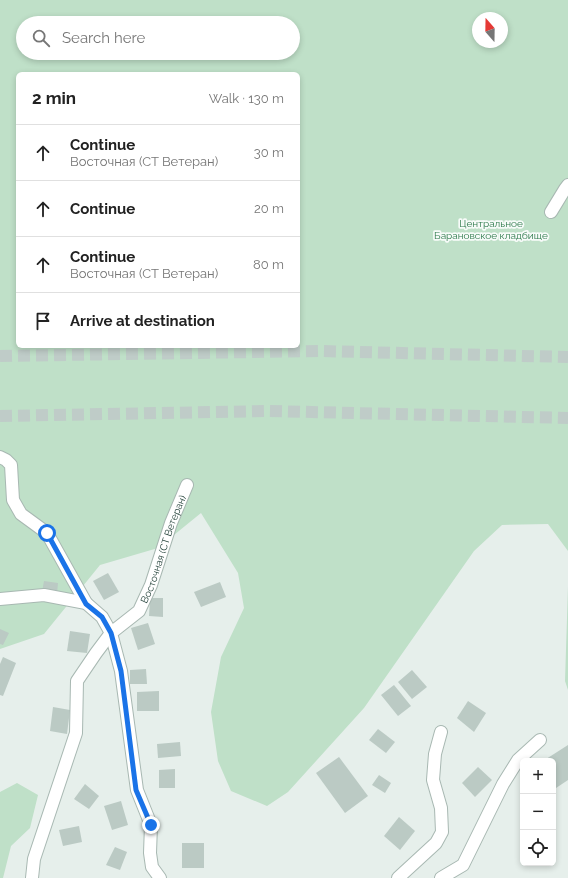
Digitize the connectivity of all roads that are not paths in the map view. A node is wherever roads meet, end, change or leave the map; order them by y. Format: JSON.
{"nodes":[{"id":1,"x":568,"y":185,"type":"edge"},
{"id":2,"x":551,"y":212,"type":"dead end"},
{"id":3,"x":0,"y":457,"type":"edge"},
{"id":4,"x":187,"y":485,"type":"dead end"},
{"id":5,"x":0,"y":600,"type":"edge"},
{"id":6,"x":86,"y":604,"type":"junction"},
{"id":7,"x":111,"y":633,"type":"junction"},
{"id":8,"x":441,"y":732,"type":"dead end"},
{"id":9,"x":540,"y":740,"type":"dead end"},
{"id":10,"x":32,"y":878,"type":"edge"},
{"id":11,"x":160,"y":878,"type":"edge"},
{"id":12,"x":398,"y":878,"type":"edge"},
{"id":13,"x":441,"y":878,"type":"edge"}],
"edges":[{"from":1,"to":2,"type":"street"},
{"from":3,"to":6,"type":"street"},
{"from":4,"to":7,"type":"street","name":"Восточная (СТ Ветеран)"},
{"from":5,"to":6,"type":"street"},
{"from":6,"to":7,"type":"street"},
{"from":7,"to":10,"type":"street","name":"Восточная (СТ Ветеран)"},
{"from":7,"to":11,"type":"street"},
{"from":8,"to":12,"type":"street"},
{"from":9,"to":13,"type":"street"}]}
